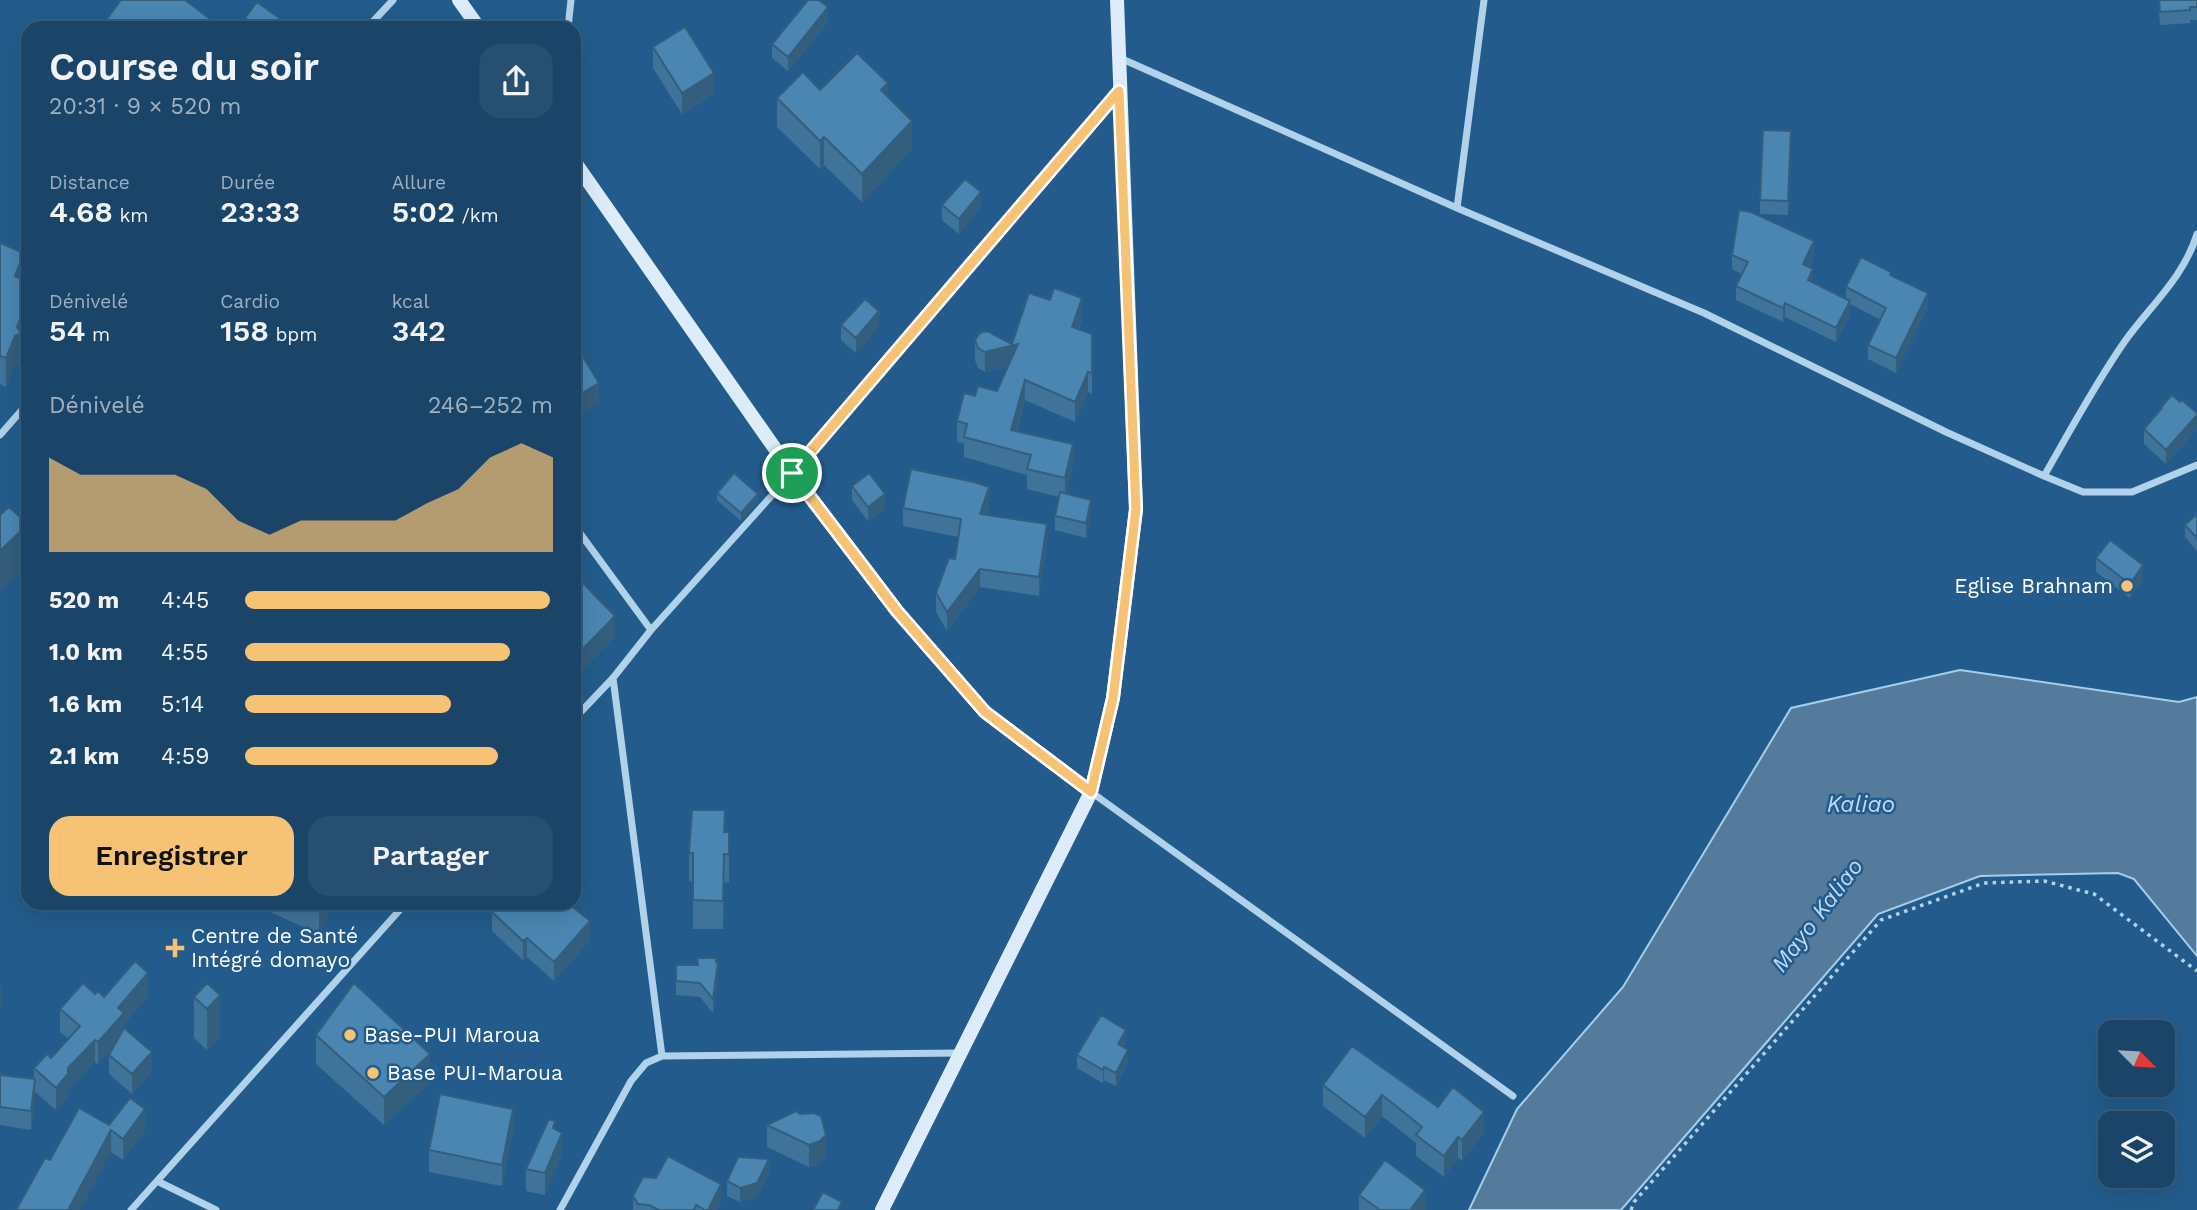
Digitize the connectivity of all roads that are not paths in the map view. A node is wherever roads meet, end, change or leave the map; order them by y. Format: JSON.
{"nodes":[{"id":1,"x":393,"y":0,"type":"edge"},
{"id":2,"x":458,"y":0,"type":"edge"},
{"id":3,"x":570,"y":0,"type":"edge"},
{"id":4,"x":1117,"y":0,"type":"edge"},
{"id":5,"x":1485,"y":0,"type":"edge"},
{"id":6,"x":374,"y":21,"type":"edge"},
{"id":7,"x":474,"y":21,"type":"edge"},
{"id":8,"x":568,"y":21,"type":"edge"},
{"id":9,"x":1118,"y":57,"type":"junction"},
{"id":10,"x":1119,"y":91,"type":"junction"},
{"id":11,"x":581,"y":171,"type":"edge"},
{"id":12,"x":1457,"y":208,"type":"junction"},
{"id":13,"x":2197,"y":234,"type":"edge"},
{"id":14,"x":21,"y":411,"type":"edge"},
{"id":15,"x":0,"y":435,"type":"edge"},
{"id":16,"x":2197,"y":465,"type":"edge"},
{"id":17,"x":792,"y":473,"type":"junction"},
{"id":18,"x":2044,"y":476,"type":"junction"},
{"id":19,"x":581,"y":535,"type":"edge"},
{"id":20,"x":651,"y":630,"type":"junction"},
{"id":21,"x":612,"y":678,"type":"junction"},
{"id":22,"x":581,"y":711,"type":"edge"},
{"id":23,"x":1091,"y":792,"type":"junction"},
{"id":24,"x":400,"y":910,"type":"edge"},
{"id":25,"x":960,"y":1054,"type":"junction"},
{"id":26,"x":662,"y":1056,"type":"junction"},
{"id":27,"x":1513,"y":1096,"type":"dead end"},
{"id":28,"x":157,"y":1181,"type":"junction"},
{"id":29,"x":131,"y":1210,"type":"edge"},
{"id":30,"x":216,"y":1210,"type":"edge"},
{"id":31,"x":560,"y":1210,"type":"edge"},
{"id":32,"x":882,"y":1210,"type":"edge"}],
"edges":[{"from":1,"to":6,"type":"street"},
{"from":2,"to":7,"type":"street"},
{"from":3,"to":8,"type":"street"},
{"from":4,"to":9,"type":"street"},
{"from":5,"to":12,"type":"street"},
{"from":9,"to":10,"type":"street"},
{"from":9,"to":12,"type":"street"},
{"from":10,"to":17,"type":"street"},
{"from":10,"to":23,"type":"street"},
{"from":11,"to":17,"type":"street"},
{"from":12,"to":18,"type":"street"},
{"from":13,"to":18,"type":"street"},
{"from":14,"to":15,"type":"street"},
{"from":16,"to":18,"type":"street"},
{"from":17,"to":20,"type":"street"},
{"from":17,"to":23,"type":"street"},
{"from":19,"to":20,"type":"street"},
{"from":20,"to":21,"type":"street"},
{"from":21,"to":22,"type":"street"},
{"from":21,"to":26,"type":"street"},
{"from":23,"to":25,"type":"street"},
{"from":23,"to":27,"type":"street"},
{"from":24,"to":28,"type":"street"},
{"from":25,"to":26,"type":"street"},
{"from":25,"to":32,"type":"street"},
{"from":26,"to":31,"type":"street"},
{"from":28,"to":29,"type":"street"},
{"from":28,"to":30,"type":"street"}]}
